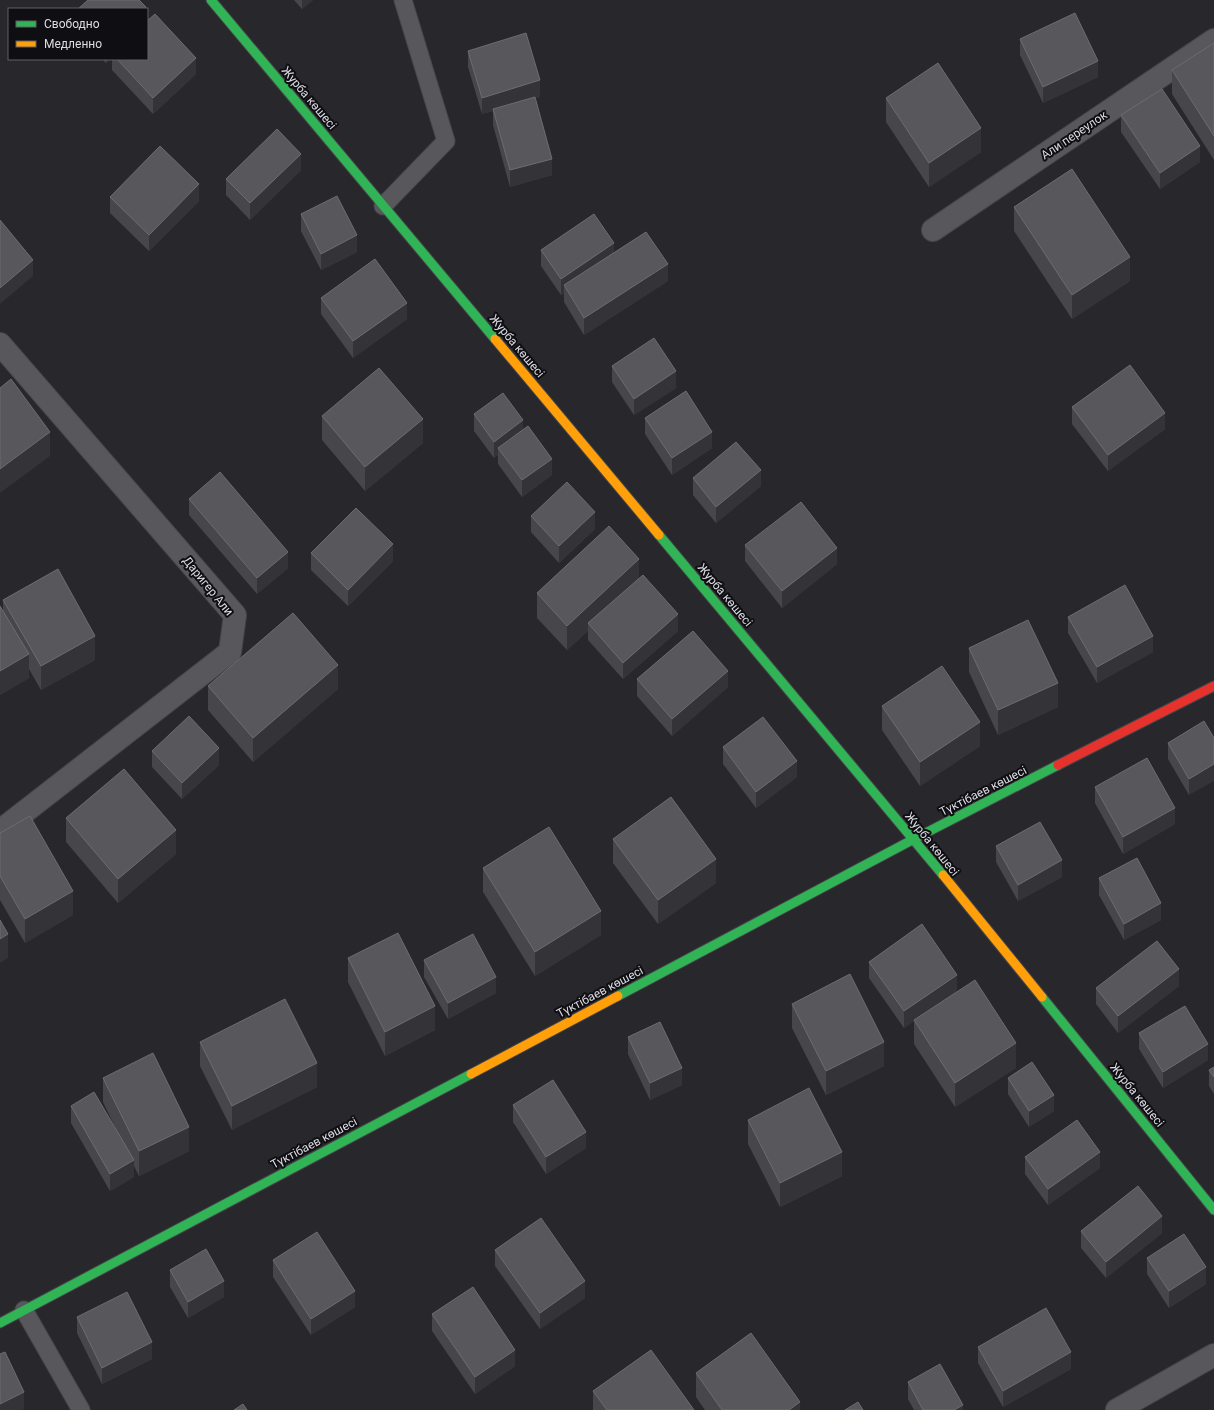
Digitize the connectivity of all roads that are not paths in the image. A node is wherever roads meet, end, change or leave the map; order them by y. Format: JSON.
{"nodes":[{"id":1,"x":211,"y":0,"type":"edge"},
{"id":2,"x":403,"y":0,"type":"edge"},
{"id":3,"x":1214,"y":40,"type":"edge"},
{"id":4,"x":383,"y":206,"type":"junction"},
{"id":5,"x":933,"y":230,"type":"dead end"},
{"id":6,"x":0,"y":344,"type":"edge"},
{"id":7,"x":1214,"y":686,"type":"edge"},
{"id":8,"x":0,"y":831,"type":"edge"},
{"id":9,"x":914,"y":840,"type":"junction"},
{"id":10,"x":1214,"y":1210,"type":"edge"},
{"id":11,"x":24,"y":1310,"type":"junction"},
{"id":12,"x":0,"y":1323,"type":"edge"},
{"id":13,"x":1214,"y":1355,"type":"edge"},
{"id":14,"x":81,"y":1410,"type":"edge"},
{"id":15,"x":1117,"y":1410,"type":"edge"}],
"edges":[{"from":1,"to":4,"type":"street","name":"Журба көшесі"},
{"from":2,"to":4,"type":"lane"},
{"from":3,"to":5,"type":"street","name":"Али переулок"},
{"from":4,"to":9,"type":"street","name":"Журба көшесі"},
{"from":6,"to":8,"type":"street","name":"Даригер Али"},
{"from":7,"to":9,"type":"street","name":"Түктібаев көшесі"},
{"from":9,"to":10,"type":"street","name":"Журба көшесі"},
{"from":9,"to":11,"type":"street","name":"Түктібаев көшесі"},
{"from":11,"to":12,"type":"street","name":"Түктібаев көшесі"},
{"from":11,"to":14,"type":"lane"},
{"from":13,"to":15,"type":"street"}]}
